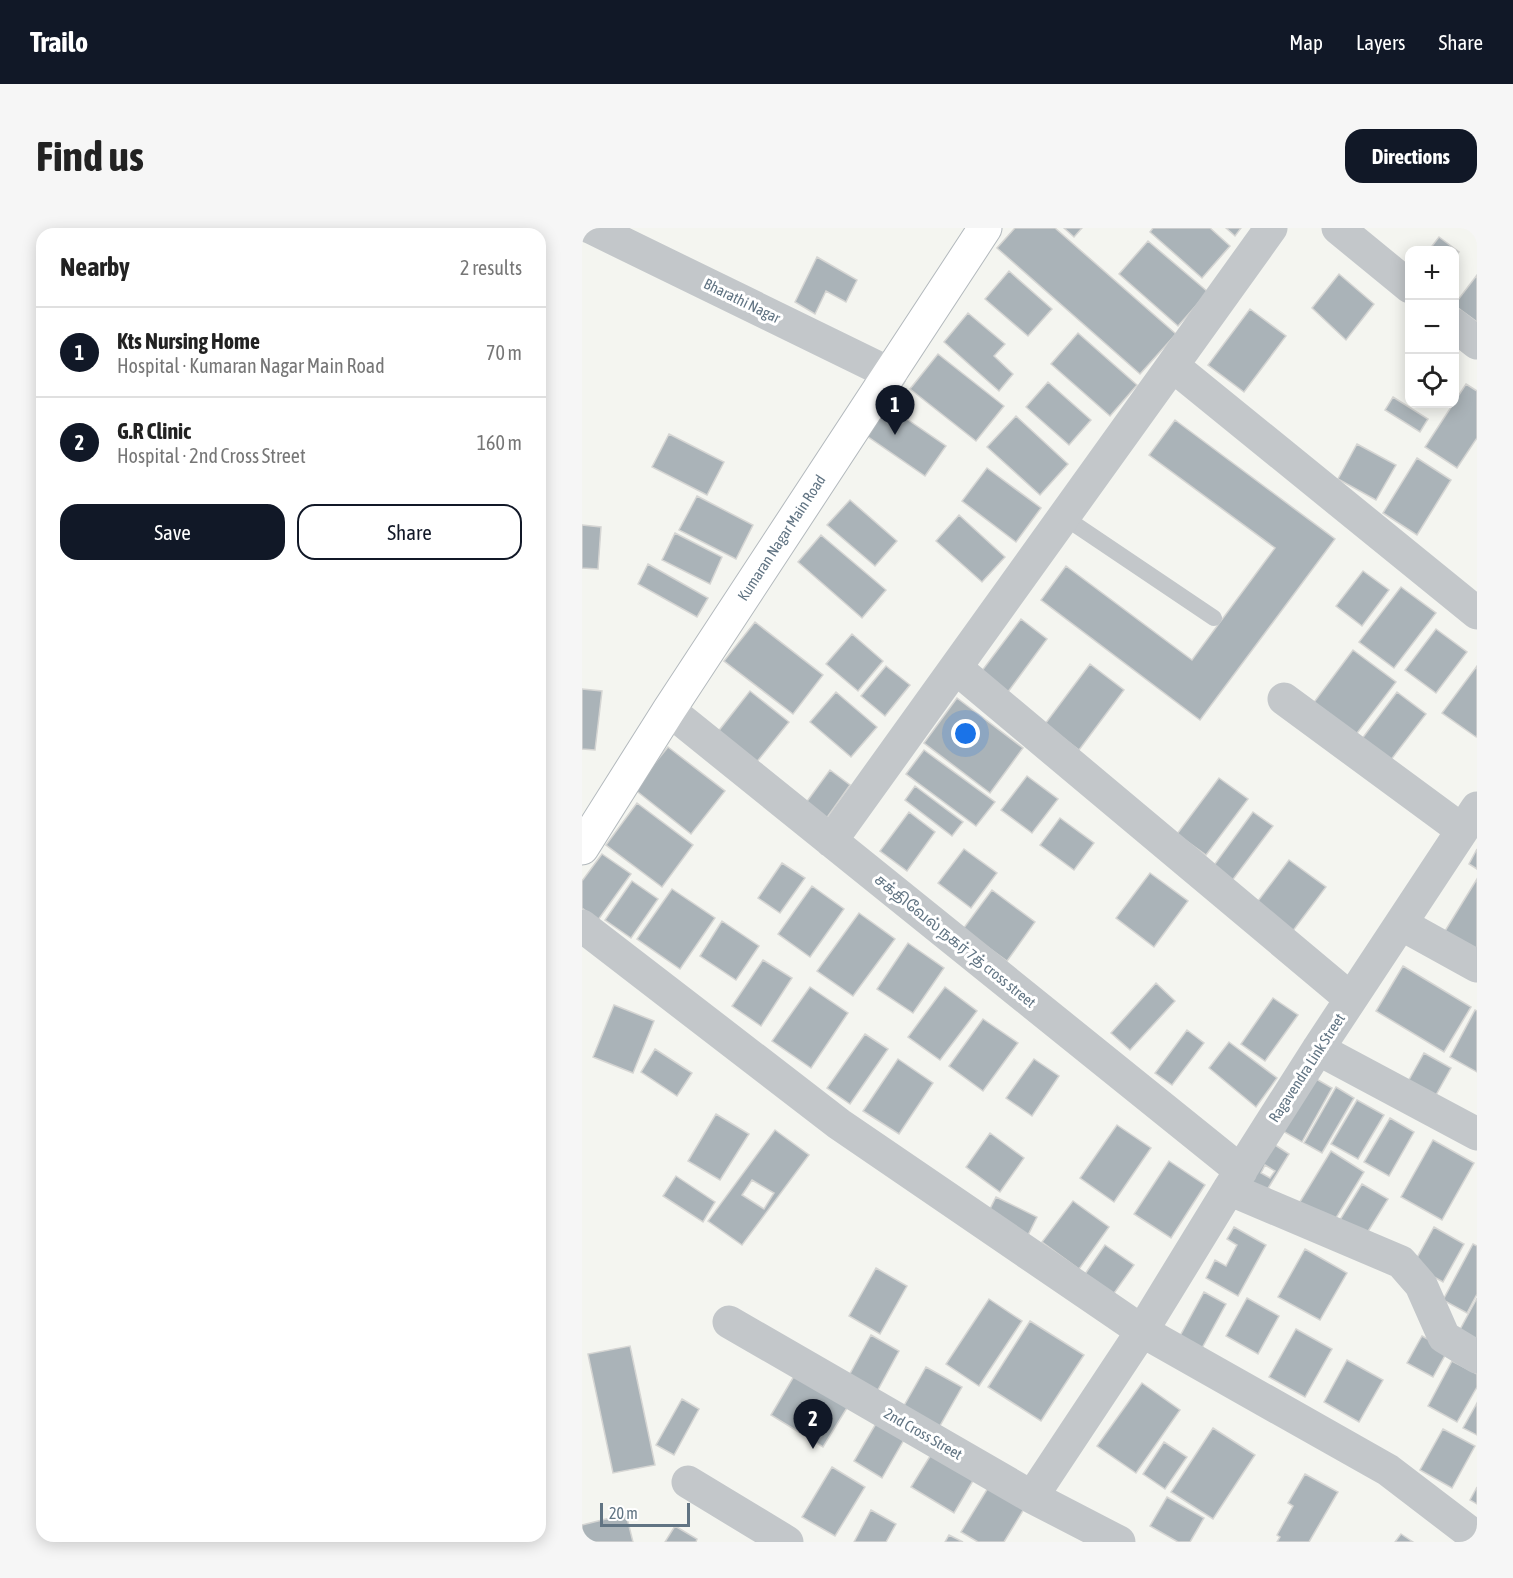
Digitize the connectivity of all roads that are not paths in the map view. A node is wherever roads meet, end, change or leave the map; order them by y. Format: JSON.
{"nodes":[{"id":1,"x":592,"y":228,"type":"edge"},
{"id":2,"x":985,"y":228,"type":"edge"},
{"id":3,"x":1271,"y":228,"type":"edge"},
{"id":4,"x":1338,"y":228,"type":"edge"},
{"id":5,"x":1405,"y":283,"type":"edge"},
{"id":6,"x":1459,"y":328,"type":"edge"},
{"id":7,"x":1477,"y":343,"type":"edge"},
{"id":8,"x":1173,"y":366,"type":"junction"},
{"id":9,"x":891,"y":374,"type":"junction"},
{"id":10,"x":1064,"y":517,"type":"junction"},
{"id":11,"x":1477,"y":614,"type":"edge"},
{"id":12,"x":1214,"y":618,"type":"dead end"},
{"id":13,"x":956,"y":668,"type":"junction"},
{"id":14,"x":1284,"y":699,"type":"dead end"},
{"id":15,"x":669,"y":710,"type":"junction"},
{"id":16,"x":1470,"y":819,"type":"edge"},
{"id":17,"x":831,"y":841,"type":"junction"},
{"id":18,"x":582,"y":848,"type":"edge"},
{"id":19,"x":1401,"y":924,"type":"junction"},
{"id":20,"x":582,"y":926,"type":"edge"},
{"id":21,"x":1477,"y":966,"type":"edge"},
{"id":22,"x":1352,"y":999,"type":"junction"},
{"id":23,"x":1318,"y":1049,"type":"junction"},
{"id":24,"x":1477,"y":1134,"type":"edge"},
{"id":25,"x":1235,"y":1180,"type":"junction"},
{"id":26,"x":729,"y":1322,"type":"dead end"},
{"id":27,"x":1142,"y":1331,"type":"junction"},
{"id":28,"x":1477,"y":1357,"type":"edge"},
{"id":29,"x":688,"y":1482,"type":"dead end"},
{"id":30,"x":1032,"y":1497,"type":"junction"},
{"id":31,"x":1477,"y":1538,"type":"edge"},
{"id":32,"x":1116,"y":1541,"type":"edge"},
{"id":33,"x":787,"y":1542,"type":"edge"}],
"edges":[{"from":1,"to":9,"type":"street","name":"Bharathi Nagar"},
{"from":2,"to":9,"type":"main road","name":"Kumaran Nagar Main Road"},
{"from":3,"to":8,"type":"street"},
{"from":4,"to":5,"type":"street"},
{"from":6,"to":7,"type":"street"},
{"from":8,"to":10,"type":"street"},
{"from":8,"to":11,"type":"street"},
{"from":9,"to":15,"type":"main road","name":"Kumaran Nagar Main Road"},
{"from":10,"to":12,"type":"lane"},
{"from":10,"to":13,"type":"street"},
{"from":13,"to":17,"type":"street"},
{"from":13,"to":22,"type":"street"},
{"from":14,"to":16,"type":"street"},
{"from":15,"to":17,"type":"street","name":"சக்திவேல் நகர் 7த் cross street"},
{"from":15,"to":18,"type":"main road","name":"Kumaran Nagar Main Road"},
{"from":16,"to":19,"type":"street","name":"Ragavendra Link Street"},
{"from":17,"to":25,"type":"street","name":"சக்திவேல் நகர் 7த் cross street"},
{"from":19,"to":21,"type":"street"},
{"from":19,"to":22,"type":"street","name":"Ragavendra Link Street"},
{"from":20,"to":27,"type":"street"},
{"from":22,"to":23,"type":"street","name":"Ragavendra Link Street"},
{"from":23,"to":24,"type":"street"},
{"from":23,"to":25,"type":"street","name":"Ragavendra Link Street"},
{"from":25,"to":27,"type":"street","name":"Ragavendra Link Street"},
{"from":25,"to":28,"type":"street","name":"சக்திவேல் நகர் 7த் cross street"},
{"from":26,"to":30,"type":"street","name":"2nd Cross Street"},
{"from":27,"to":30,"type":"street","name":"Ragavendra Link Street"},
{"from":27,"to":31,"type":"street"},
{"from":29,"to":33,"type":"street"},
{"from":30,"to":32,"type":"street","name":"2nd Cross Street"}]}
